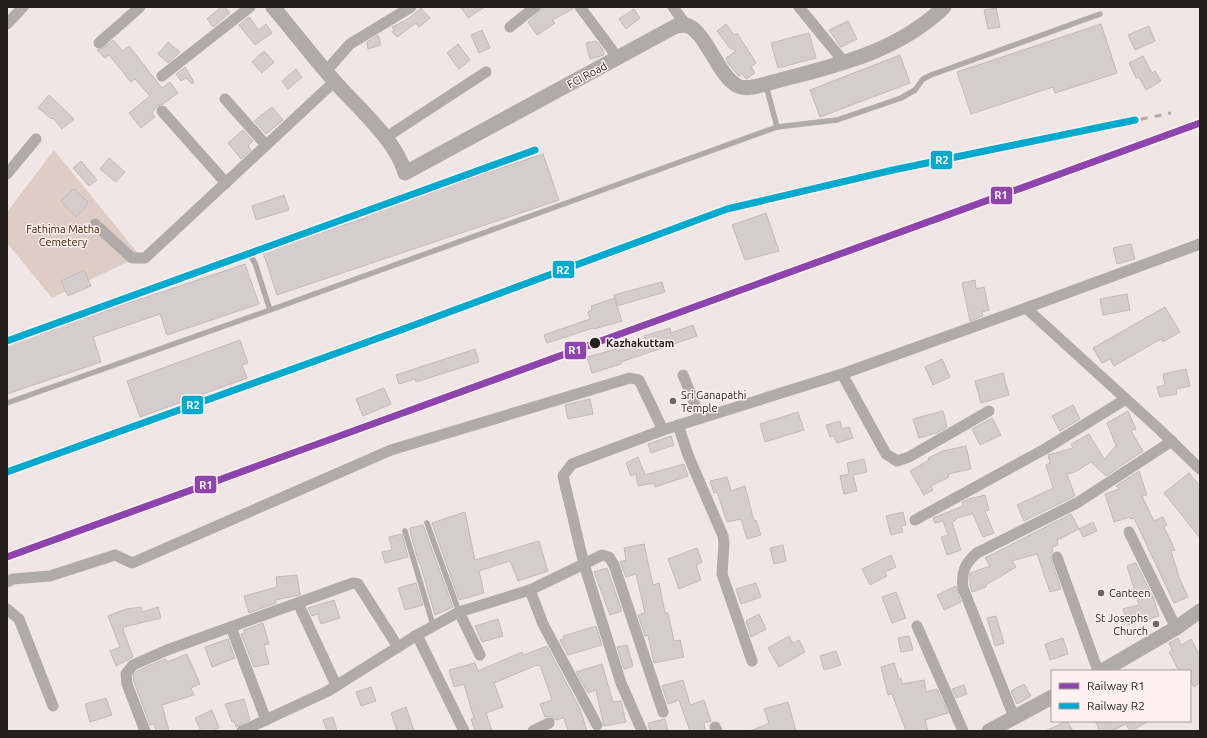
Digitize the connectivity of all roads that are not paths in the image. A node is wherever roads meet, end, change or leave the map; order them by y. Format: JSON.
{"nodes":[{"id":1,"x":23,"y":7,"type":"edge"},
{"id":2,"x":140,"y":7,"type":"edge"},
{"id":3,"x":250,"y":7,"type":"edge"},
{"id":4,"x":273,"y":7,"type":"edge"},
{"id":5,"x":411,"y":7,"type":"edge"},
{"id":6,"x":535,"y":7,"type":"edge"},
{"id":7,"x":580,"y":7,"type":"edge"},
{"id":8,"x":673,"y":7,"type":"edge"},
{"id":9,"x":799,"y":7,"type":"edge"},
{"id":10,"x":941,"y":8,"type":"edge"},
{"id":11,"x":1100,"y":14,"type":"dead end"},
{"id":12,"x":7,"y":24,"type":"edge"},
{"id":13,"x":686,"y":25,"type":"junction"},
{"id":14,"x":510,"y":27,"type":"dead end"},
{"id":15,"x":99,"y":43,"type":"dead end"},
{"id":16,"x":618,"y":58,"type":"junction"},
{"id":17,"x":844,"y":62,"type":"junction"},
{"id":18,"x":486,"y":72,"type":"dead end"},
{"id":19,"x":162,"y":76,"type":"dead end"},
{"id":20,"x":331,"y":76,"type":"junction"},
{"id":21,"x":766,"y":84,"type":"junction"},
{"id":22,"x":225,"y":99,"type":"dead end"},
{"id":23,"x":162,"y":111,"type":"dead end"},
{"id":24,"x":777,"y":127,"type":"junction"},
{"id":25,"x":385,"y":138,"type":"junction"},
{"id":26,"x":36,"y":139,"type":"dead end"},
{"id":27,"x":266,"y":145,"type":"junction"},
{"id":28,"x":7,"y":174,"type":"edge"},
{"id":29,"x":226,"y":183,"type":"junction"},
{"id":30,"x":94,"y":224,"type":"dead end"},
{"id":31,"x":1200,"y":244,"type":"edge"},
{"id":32,"x":250,"y":253,"type":"dead end"},
{"id":33,"x":1026,"y":308,"type":"junction"},
{"id":34,"x":270,"y":310,"type":"junction"},
{"id":35,"x":842,"y":374,"type":"junction"},
{"id":36,"x":684,"y":376,"type":"dead end"},
{"id":37,"x":1126,"y":399,"type":"junction"},
{"id":38,"x":7,"y":403,"type":"edge"},
{"id":39,"x":989,"y":411,"type":"dead end"},
{"id":40,"x":700,"y":417,"type":"junction"},
{"id":41,"x":678,"y":425,"type":"junction"},
{"id":42,"x":663,"y":430,"type":"junction"},
{"id":43,"x":1172,"y":441,"type":"junction"},
{"id":44,"x":1200,"y":470,"type":"edge"},
{"id":45,"x":914,"y":520,"type":"dead end"},
{"id":46,"x":427,"y":524,"type":"dead end"},
{"id":47,"x":404,"y":531,"type":"dead end"},
{"id":48,"x":1129,"y":532,"type":"dead end"},
{"id":49,"x":1057,"y":557,"type":"dead end"},
{"id":50,"x":584,"y":564,"type":"junction"},
{"id":51,"x":7,"y":582,"type":"edge"},
{"id":52,"x":530,"y":590,"type":"junction"},
{"id":53,"x":298,"y":603,"type":"junction"},
{"id":54,"x":7,"y":609,"type":"edge"},
{"id":55,"x":1200,"y":611,"type":"edge"},
{"id":56,"x":459,"y":612,"type":"junction"},
{"id":57,"x":434,"y":625,"type":"junction"},
{"id":58,"x":917,"y":626,"type":"dead end"},
{"id":59,"x":231,"y":627,"type":"junction"},
{"id":60,"x":1176,"y":628,"type":"junction"},
{"id":61,"x":417,"y":635,"type":"junction"},
{"id":62,"x":398,"y":647,"type":"junction"},
{"id":63,"x":480,"y":655,"type":"dead end"},
{"id":64,"x":752,"y":661,"type":"dead end"},
{"id":65,"x":1098,"y":670,"type":"edge"},
{"id":66,"x":1104,"y":670,"type":"edge"},
{"id":67,"x":336,"y":686,"type":"junction"},
{"id":68,"x":1051,"y":698,"type":"edge"},
{"id":69,"x":53,"y":706,"type":"dead end"},
{"id":70,"x":663,"y":712,"type":"dead end"},
{"id":71,"x":1014,"y":718,"type":"junction"},
{"id":72,"x":266,"y":720,"type":"junction"},
{"id":73,"x":549,"y":723,"type":"dead end"},
{"id":74,"x":596,"y":725,"type":"dead end"},
{"id":75,"x":145,"y":731,"type":"edge"},
{"id":76,"x":242,"y":731,"type":"edge"},
{"id":77,"x":464,"y":731,"type":"edge"},
{"id":78,"x":533,"y":731,"type":"edge"},
{"id":79,"x":642,"y":731,"type":"edge"},
{"id":80,"x":963,"y":731,"type":"edge"},
{"id":81,"x":989,"y":731,"type":"edge"}],
"edges":[{"from":1,"to":12,"type":"street"},
{"from":2,"to":15,"type":"street"},
{"from":3,"to":19,"type":"street"},
{"from":4,"to":20,"type":"street","name":"FCI Road"},
{"from":5,"to":20,"type":"street"},
{"from":6,"to":14,"type":"street"},
{"from":7,"to":16,"type":"street"},
{"from":8,"to":13,"type":"street"},
{"from":9,"to":17,"type":"street"},
{"from":10,"to":17,"type":"street"},
{"from":11,"to":24,"type":"lane"},
{"from":13,"to":16,"type":"street","name":"FCI Road"},
{"from":13,"to":21,"type":"street"},
{"from":16,"to":25,"type":"street","name":"FCI Road"},
{"from":17,"to":21,"type":"street"},
{"from":18,"to":25,"type":"street"},
{"from":20,"to":25,"type":"street","name":"FCI Road"},
{"from":20,"to":27,"type":"street"},
{"from":21,"to":24,"type":"lane"},
{"from":22,"to":27,"type":"street"},
{"from":23,"to":29,"type":"street"},
{"from":24,"to":34,"type":"lane"},
{"from":26,"to":28,"type":"street"},
{"from":27,"to":29,"type":"street"},
{"from":29,"to":30,"type":"street"},
{"from":31,"to":33,"type":"street"},
{"from":32,"to":34,"type":"lane"},
{"from":33,"to":35,"type":"street"},
{"from":33,"to":37,"type":"street"},
{"from":34,"to":38,"type":"lane"},
{"from":35,"to":39,"type":"street"},
{"from":35,"to":40,"type":"street"},
{"from":36,"to":40,"type":"street"},
{"from":37,"to":43,"type":"street"},
{"from":37,"to":45,"type":"street"},
{"from":40,"to":41,"type":"street"},
{"from":41,"to":42,"type":"street"},
{"from":41,"to":64,"type":"street"},
{"from":42,"to":50,"type":"street"},
{"from":42,"to":51,"type":"street"},
{"from":43,"to":44,"type":"street"},
{"from":43,"to":71,"type":"street"},
{"from":46,"to":56,"type":"lane"},
{"from":47,"to":57,"type":"lane"},
{"from":48,"to":60,"type":"street"},
{"from":49,"to":65,"type":"street"},
{"from":50,"to":52,"type":"street"},
{"from":50,"to":70,"type":"street"},
{"from":50,"to":79,"type":"street"},
{"from":52,"to":56,"type":"street"},
{"from":52,"to":74,"type":"street"},
{"from":53,"to":59,"type":"street"},
{"from":53,"to":62,"type":"street"},
{"from":53,"to":67,"type":"street"},
{"from":54,"to":69,"type":"street"},
{"from":55,"to":60,"type":"street"},
{"from":56,"to":57,"type":"street"},
{"from":56,"to":63,"type":"street"},
{"from":57,"to":61,"type":"street"},
{"from":58,"to":80,"type":"street"},
{"from":59,"to":72,"type":"street"},
{"from":59,"to":75,"type":"street"},
{"from":60,"to":66,"type":"street"},
{"from":61,"to":62,"type":"street"},
{"from":61,"to":77,"type":"street"},
{"from":62,"to":67,"type":"street"},
{"from":67,"to":72,"type":"street"},
{"from":68,"to":71,"type":"street"},
{"from":71,"to":81,"type":"street"},
{"from":72,"to":76,"type":"street"},
{"from":73,"to":78,"type":"street"}]}
